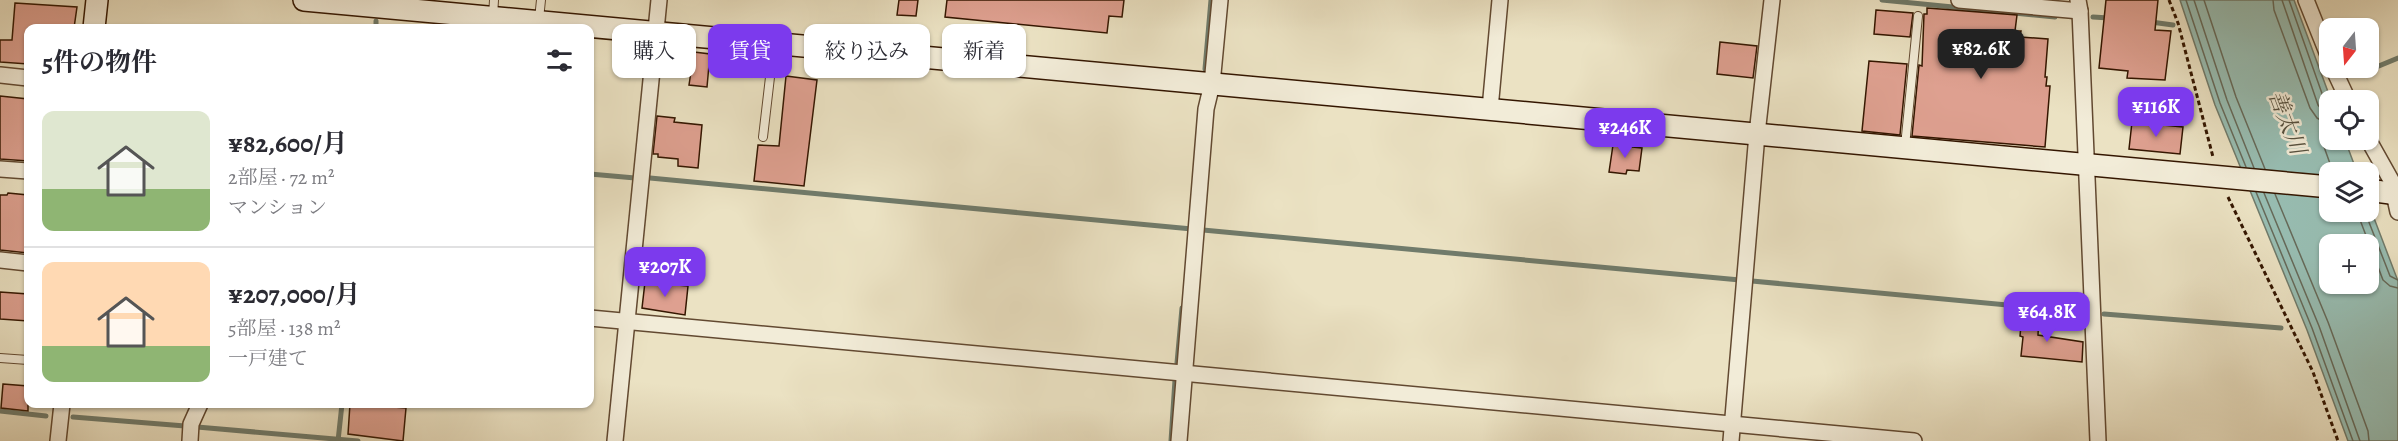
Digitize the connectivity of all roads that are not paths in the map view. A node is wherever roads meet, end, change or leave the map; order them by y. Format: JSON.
{"nodes":[{"id":1,"x":97,"y":0,"type":"edge"},
{"id":2,"x":304,"y":0,"type":"edge"},
{"id":3,"x":659,"y":0,"type":"edge"},
{"id":4,"x":1220,"y":0,"type":"edge"},
{"id":5,"x":1500,"y":0,"type":"edge"},
{"id":6,"x":1772,"y":0,"type":"edge"},
{"id":7,"x":1959,"y":0,"type":"edge"},
{"id":8,"x":2306,"y":0,"type":"edge"},
{"id":9,"x":2079,"y":5,"type":"edge"},
{"id":10,"x":494,"y":9,"type":"edge"},
{"id":11,"x":540,"y":10,"type":"edge"},
{"id":12,"x":1918,"y":16,"type":"dead end"},
{"id":13,"x":98,"y":24,"type":"edge"},
{"id":14,"x":614,"y":24,"type":"edge"},
{"id":15,"x":657,"y":24,"type":"edge"},
{"id":16,"x":2319,"y":32,"type":"edge"},
{"id":17,"x":792,"y":45,"type":"edge"},
{"id":18,"x":0,"y":75,"type":"edge"},
{"id":19,"x":24,"y":78,"type":"edge"},
{"id":20,"x":651,"y":78,"type":"edge"},
{"id":21,"x":770,"y":78,"type":"edge"},
{"id":22,"x":1212,"y":84,"type":"junction"},
{"id":23,"x":1490,"y":109,"type":"junction"},
{"id":24,"x":1757,"y":134,"type":"junction"},
{"id":25,"x":763,"y":137,"type":"dead end"},
{"id":26,"x":1905,"y":147,"type":"junction"},
{"id":27,"x":2374,"y":150,"type":"edge"},
{"id":28,"x":2085,"y":164,"type":"junction"},
{"id":29,"x":0,"y":169,"type":"edge"},
{"id":30,"x":24,"y":171,"type":"edge"},
{"id":31,"x":2319,"y":186,"type":"edge"},
{"id":32,"x":2387,"y":196,"type":"edge"},
{"id":33,"x":0,"y":260,"type":"edge"},
{"id":34,"x":24,"y":263,"type":"edge"},
{"id":35,"x":594,"y":318,"type":"edge"},
{"id":36,"x":626,"y":321,"type":"junction"},
{"id":37,"x":0,"y":358,"type":"edge"},
{"id":38,"x":24,"y":360,"type":"edge"},
{"id":39,"x":1185,"y":373,"type":"junction"},
{"id":40,"x":62,"y":408,"type":"edge"},
{"id":41,"x":198,"y":408,"type":"edge"},
{"id":42,"x":1733,"y":424,"type":"junction"},
{"id":43,"x":58,"y":441,"type":"edge"},
{"id":44,"x":190,"y":441,"type":"edge"},
{"id":45,"x":615,"y":441,"type":"edge"},
{"id":46,"x":1179,"y":441,"type":"edge"},
{"id":47,"x":1731,"y":441,"type":"edge"},
{"id":48,"x":1914,"y":441,"type":"edge"},
{"id":49,"x":2098,"y":441,"type":"edge"}],
"edges":[{"from":1,"to":13,"type":"street"},
{"from":2,"to":10,"type":"street"},
{"from":3,"to":15,"type":"street"},
{"from":4,"to":22,"type":"street"},
{"from":5,"to":23,"type":"street"},
{"from":6,"to":24,"type":"street"},
{"from":7,"to":9,"type":"street"},
{"from":8,"to":16,"type":"street"},
{"from":9,"to":28,"type":"street"},
{"from":10,"to":11,"type":"street"},
{"from":11,"to":14,"type":"street"},
{"from":12,"to":26,"type":"lane"},
{"from":17,"to":22,"type":"street"},
{"from":18,"to":19,"type":"street"},
{"from":20,"to":36,"type":"street"},
{"from":21,"to":25,"type":"lane"},
{"from":22,"to":23,"type":"street"},
{"from":22,"to":39,"type":"street"},
{"from":23,"to":24,"type":"street"},
{"from":24,"to":26,"type":"street"},
{"from":24,"to":42,"type":"street"},
{"from":26,"to":28,"type":"street"},
{"from":27,"to":32,"type":"street"},
{"from":28,"to":31,"type":"street"},
{"from":28,"to":49,"type":"street"},
{"from":29,"to":30,"type":"street"},
{"from":33,"to":34,"type":"street"},
{"from":35,"to":36,"type":"street"},
{"from":36,"to":39,"type":"street"},
{"from":36,"to":45,"type":"street"},
{"from":37,"to":38,"type":"lane"},
{"from":39,"to":42,"type":"street"},
{"from":39,"to":46,"type":"street"},
{"from":40,"to":43,"type":"street"},
{"from":41,"to":44,"type":"street"},
{"from":42,"to":47,"type":"street"},
{"from":42,"to":48,"type":"street"}]}
